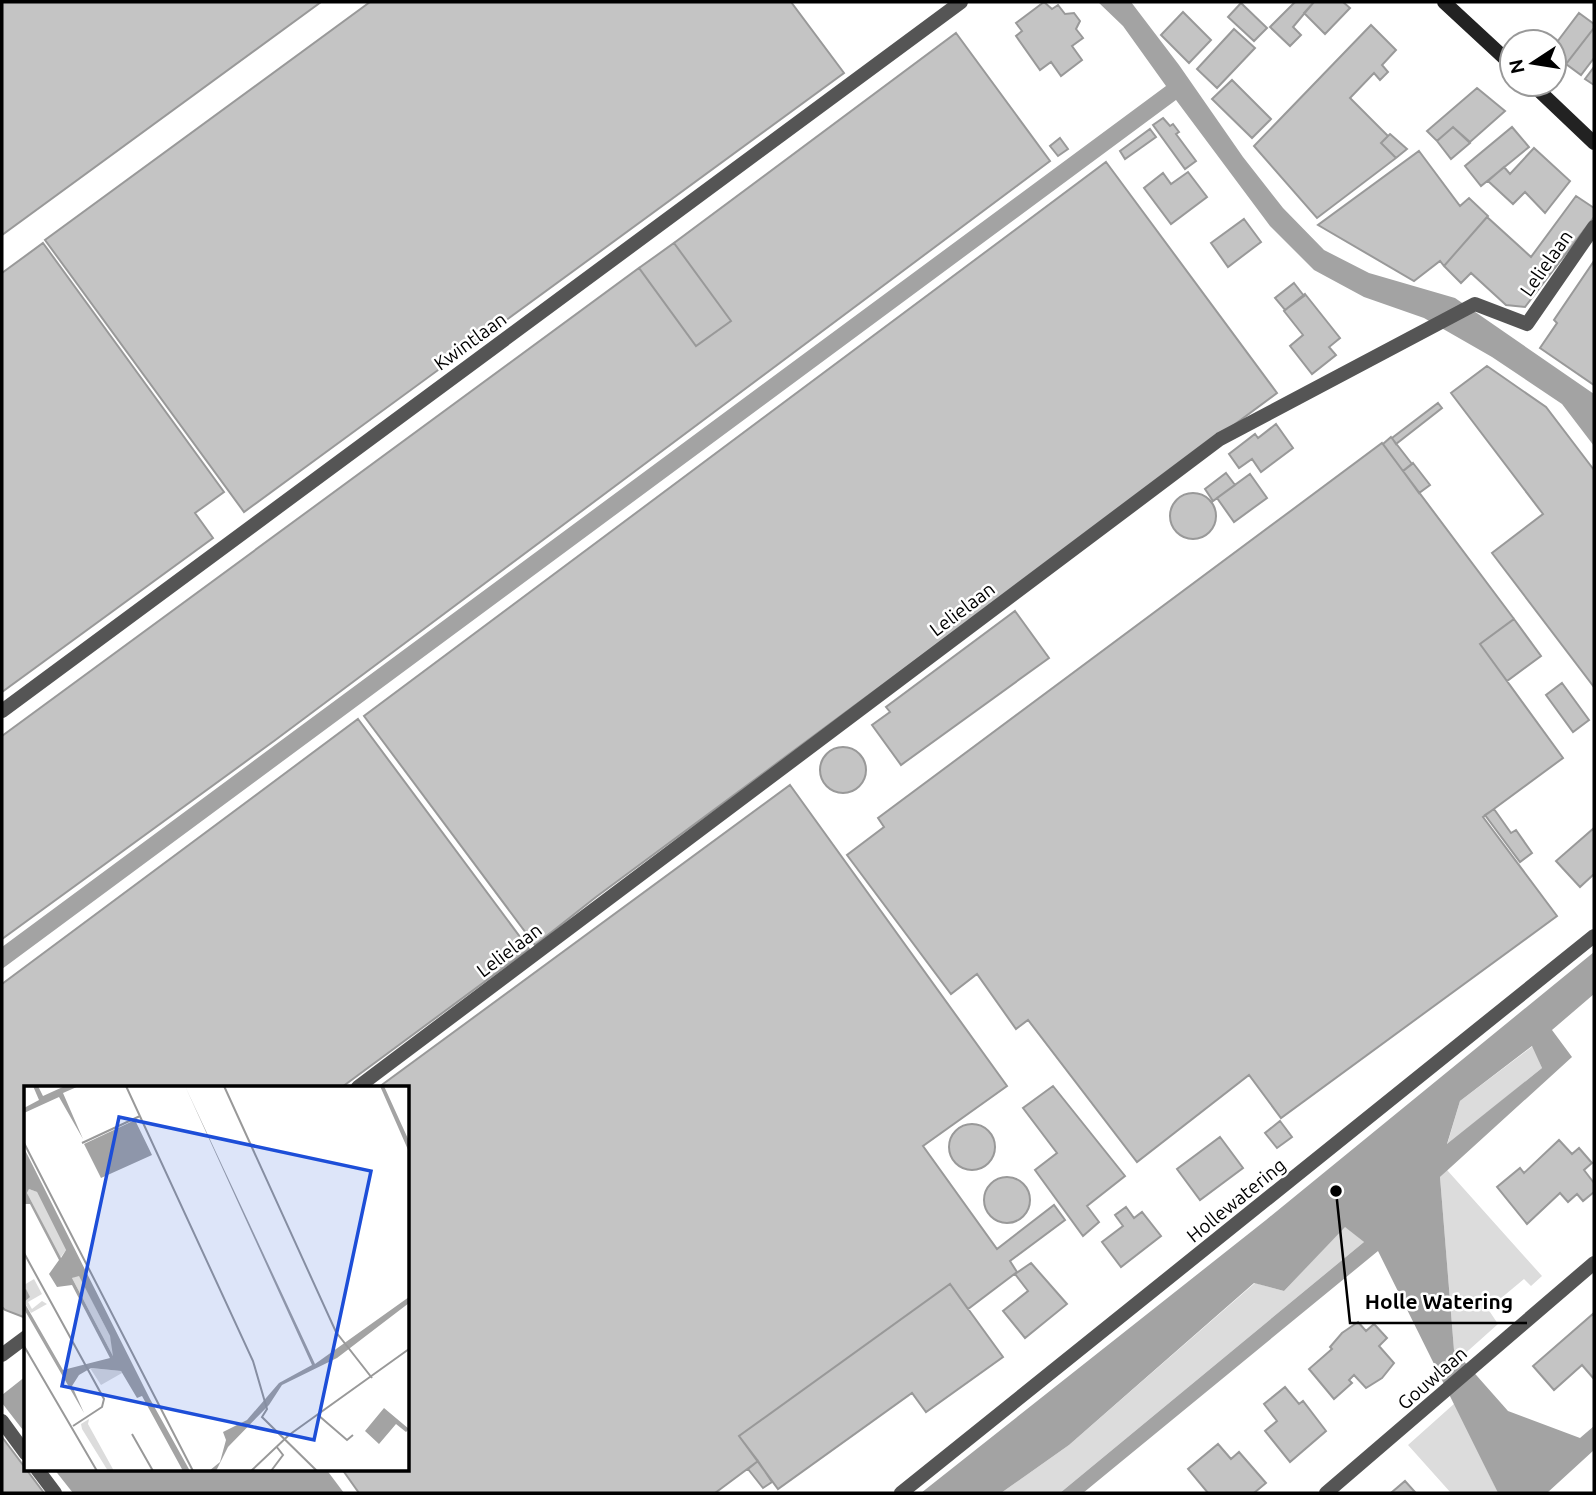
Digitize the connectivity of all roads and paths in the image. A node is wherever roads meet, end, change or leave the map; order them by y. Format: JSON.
{"nodes":[{"id":1,"x":961,"y":2,"type":"edge"},
{"id":2,"x":1444,"y":2,"type":"edge"},
{"id":3,"x":1498,"y":52,"type":"edge"},
{"id":4,"x":1547,"y":98,"type":"edge"},
{"id":5,"x":1594,"y":143,"type":"edge"},
{"id":6,"x":1594,"y":227,"type":"edge"},
{"id":7,"x":2,"y":711,"type":"edge"},
{"id":8,"x":1594,"y":936,"type":"edge"},
{"id":9,"x":359,"y":1086,"type":"edge"},
{"id":10,"x":1594,"y":1263,"type":"edge"},
{"id":11,"x":24,"y":1338,"type":"edge"},
{"id":12,"x":2,"y":1355,"type":"edge"},
{"id":13,"x":2,"y":1421,"type":"edge"},
{"id":14,"x":24,"y":1451,"type":"edge"},
{"id":15,"x":38,"y":1470,"type":"edge"},
{"id":16,"x":55,"y":1493,"type":"edge"},
{"id":17,"x":901,"y":1493,"type":"edge"},
{"id":18,"x":1326,"y":1493,"type":"edge"}],
"edges":[{"from":1,"to":7,"type":"street","name":"Kwintlaan"},
{"from":2,"to":3,"type":"main road"},
{"from":4,"to":5,"type":"main road"},
{"from":6,"to":9,"type":"street","name":"Lelielaan"},
{"from":8,"to":17,"type":"street","name":"Hollewatering"},
{"from":10,"to":18,"type":"street","name":"Gouwlaan"},
{"from":11,"to":12,"type":"street"},
{"from":13,"to":14,"type":"street"},
{"from":15,"to":16,"type":"street"}]}
